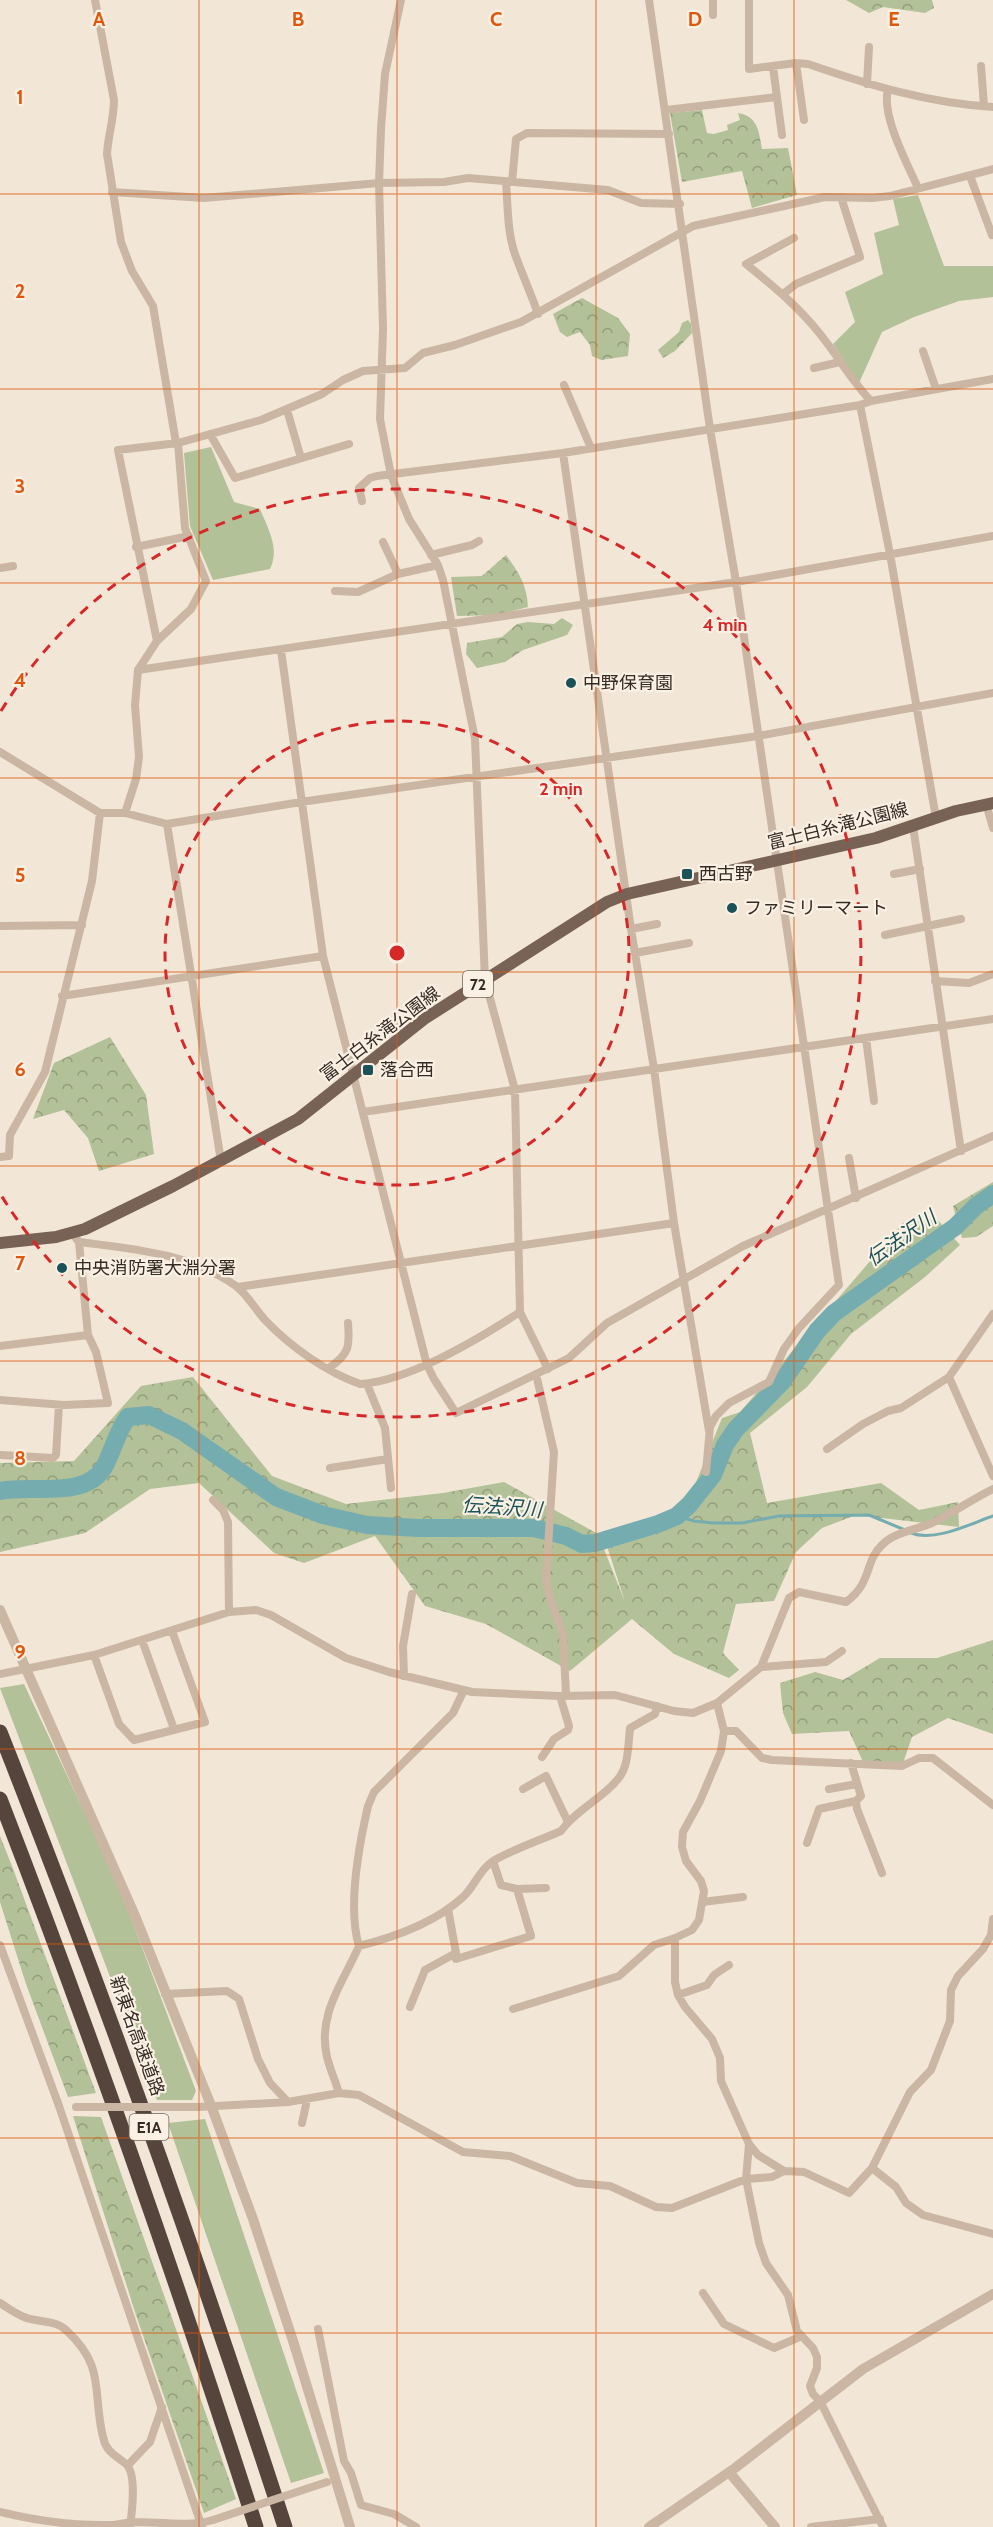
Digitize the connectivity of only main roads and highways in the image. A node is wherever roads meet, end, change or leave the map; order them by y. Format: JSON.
{"nodes":[{"id":1,"x":989,"y":804,"type":"edge"},
{"id":2,"x":0,"y":1243,"type":"edge"},
{"id":3,"x":0,"y":1732,"type":"edge"},
{"id":4,"x":0,"y":1798,"type":"edge"},
{"id":5,"x":256,"y":2527,"type":"edge"},
{"id":6,"x":285,"y":2527,"type":"edge"}],
"edges":[{"from":1,"to":2,"type":"main road","name":"富士白糸滝公園線","number":"72"},
{"from":3,"to":6,"type":"highway","name":"新東名高速道路","number":"E1A"},
{"from":4,"to":5,"type":"highway","number":"E1A"}]}
